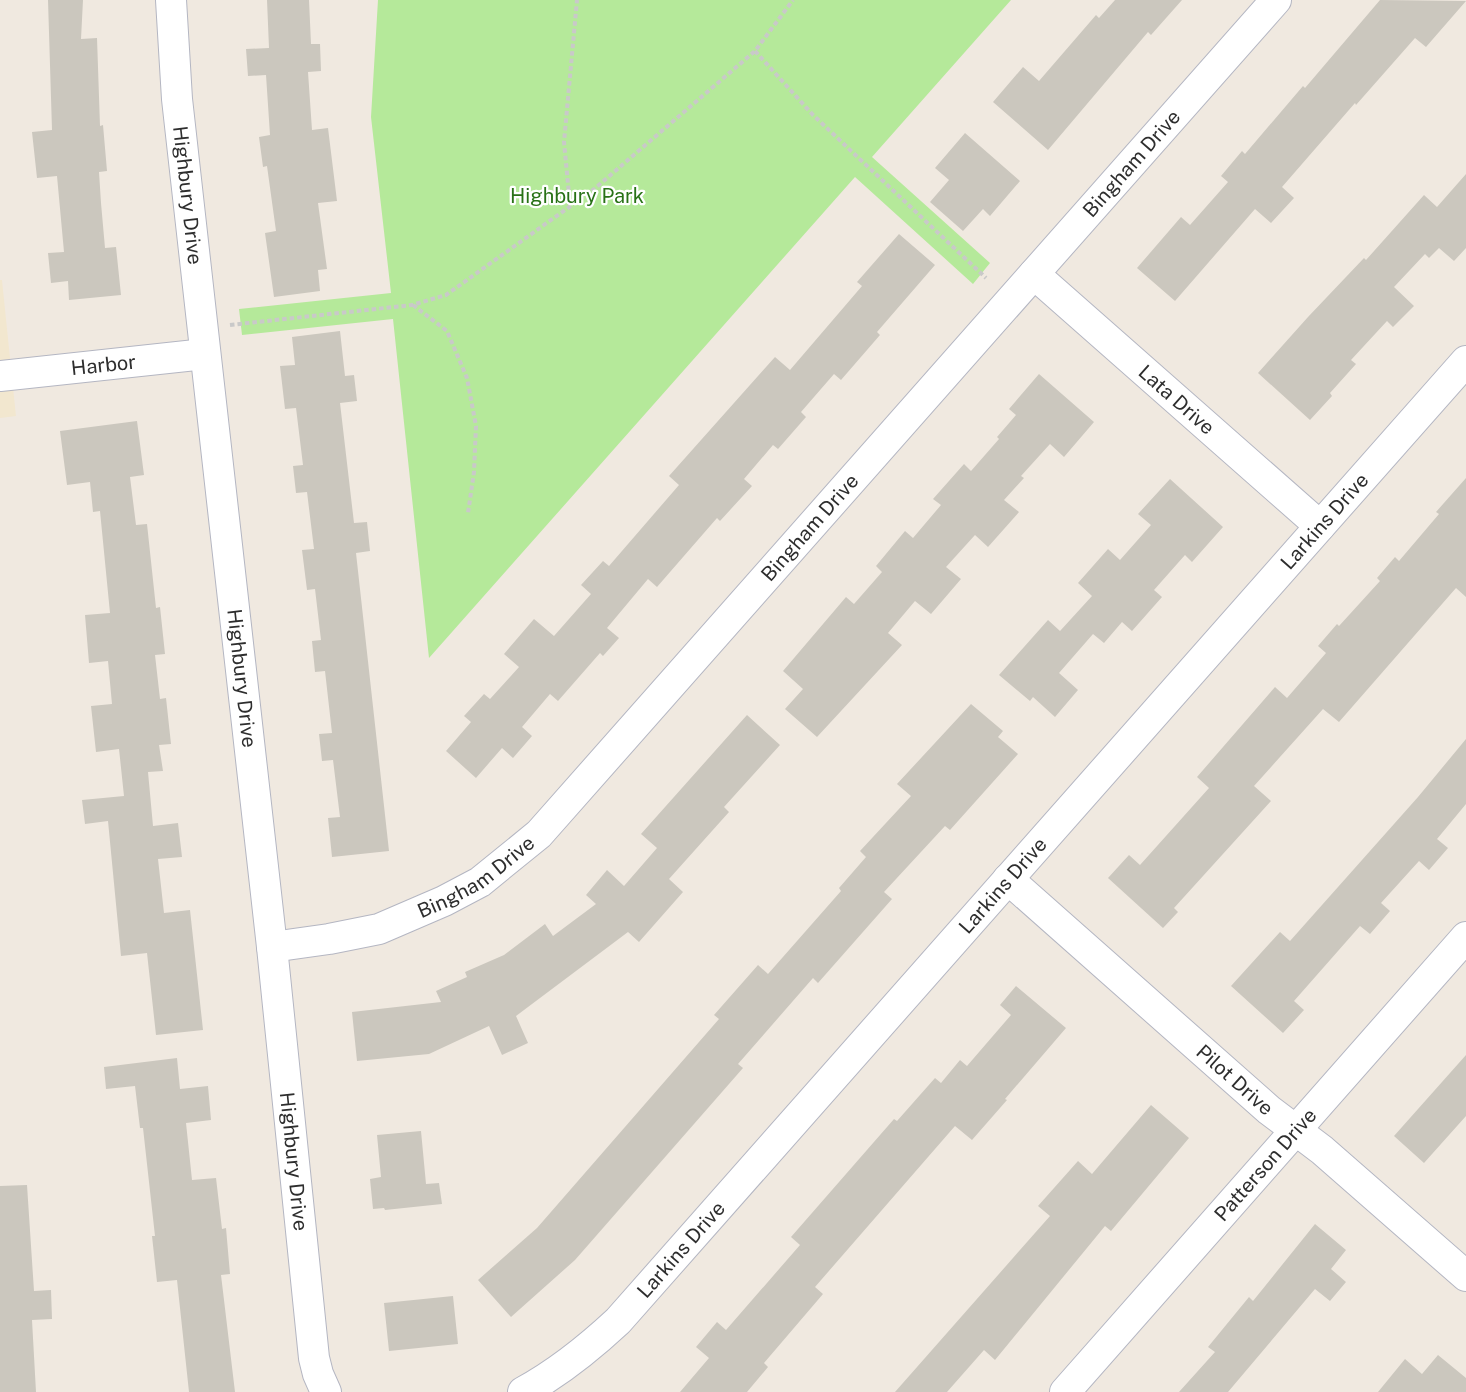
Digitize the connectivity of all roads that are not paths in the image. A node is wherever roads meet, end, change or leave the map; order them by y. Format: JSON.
{"nodes":[{"id":1,"x":171,"y":0,"type":"edge"},
{"id":2,"x":1276,"y":0,"type":"edge"},
{"id":3,"x":1034,"y":274,"type":"junction"},
{"id":4,"x":205,"y":354,"type":"junction"},
{"id":5,"x":1466,"y":361,"type":"edge"},
{"id":6,"x":0,"y":376,"type":"edge"},
{"id":7,"x":1320,"y":526,"type":"junction"},
{"id":8,"x":1008,"y":879,"type":"junction"},
{"id":9,"x":1466,"y":937,"type":"edge"},
{"id":10,"x":272,"y":947,"type":"junction"},
{"id":11,"x":1295,"y":1130,"type":"junction"},
{"id":12,"x":1466,"y":1276,"type":"edge"},
{"id":13,"x":326,"y":1392,"type":"edge"},
{"id":14,"x":523,"y":1392,"type":"edge"},
{"id":15,"x":1065,"y":1392,"type":"edge"}],
"edges":[{"from":1,"to":4,"type":"street","name":"Highbury Drive"},
{"from":2,"to":3,"type":"street","name":"Bingham Drive"},
{"from":3,"to":7,"type":"street","name":"Lata Drive"},
{"from":3,"to":10,"type":"street","name":"Bingham Drive"},
{"from":4,"to":6,"type":"street","name":"Harbor"},
{"from":4,"to":10,"type":"street","name":"Highbury Drive"},
{"from":5,"to":7,"type":"street","name":"Larkins Drive"},
{"from":7,"to":8,"type":"street","name":"Larkins Drive"},
{"from":8,"to":11,"type":"street","name":"Pilot Drive"},
{"from":8,"to":14,"type":"street","name":"Larkins Drive"},
{"from":9,"to":11,"type":"street","name":"Patterson Drive"},
{"from":10,"to":13,"type":"street","name":"Highbury Drive"},
{"from":11,"to":12,"type":"street","name":"Pilot Drive"},
{"from":11,"to":15,"type":"street","name":"Patterson Drive"}]}
